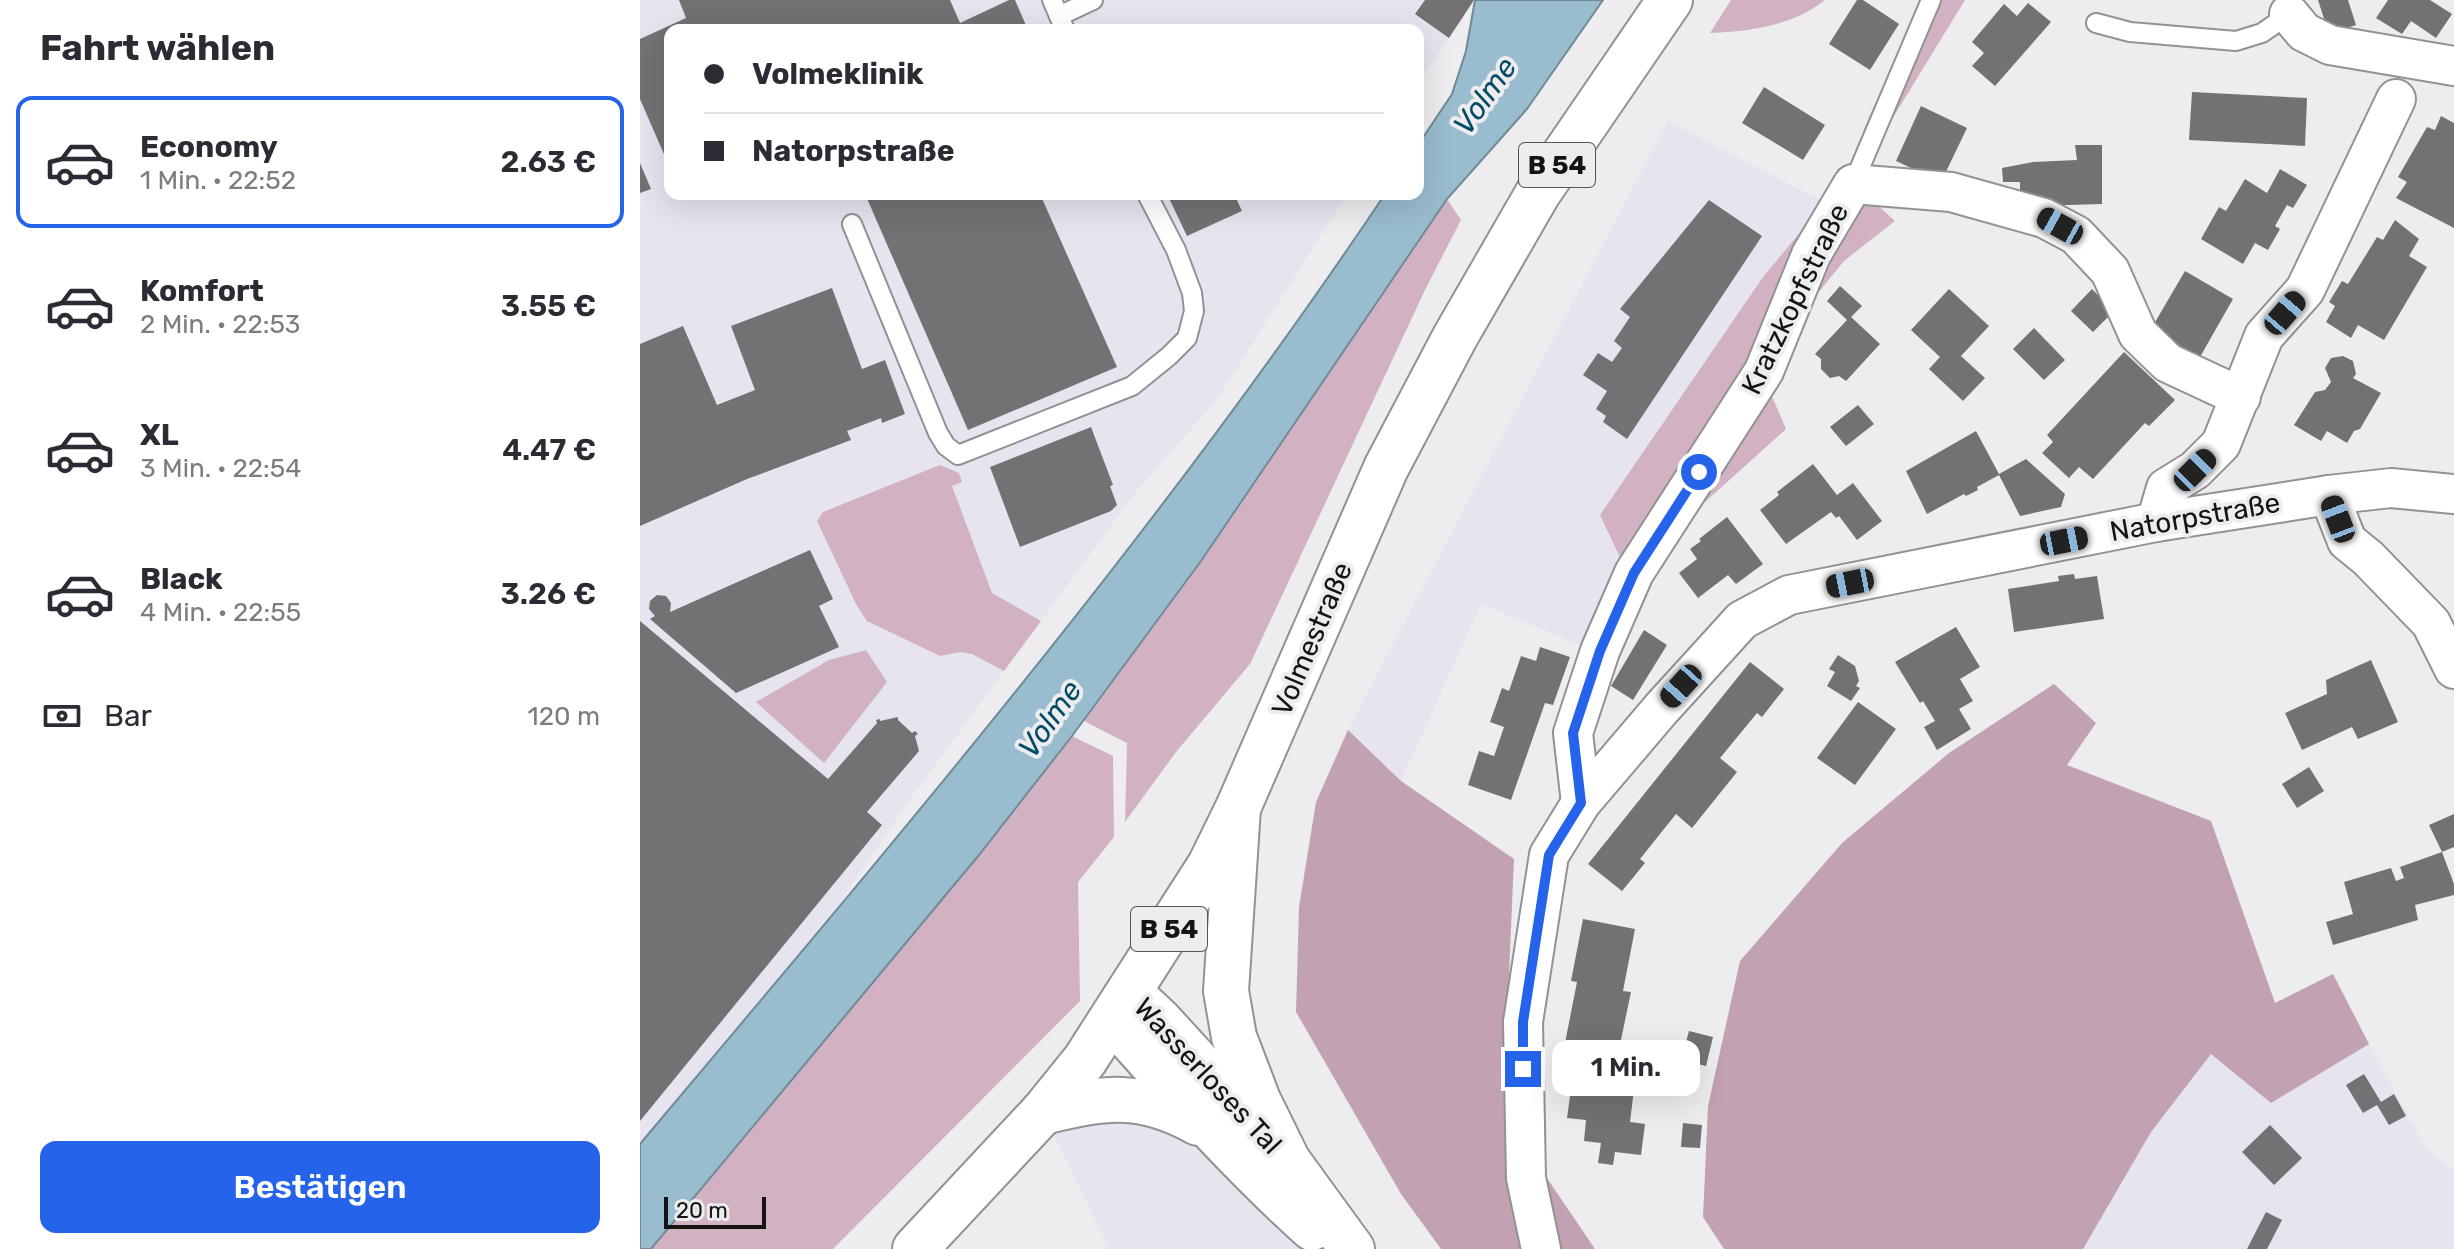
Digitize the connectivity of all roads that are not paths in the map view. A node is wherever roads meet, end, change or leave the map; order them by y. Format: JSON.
{"nodes":[{"id":1,"x":1093,"y":0,"type":"edge"},
{"id":2,"x":1670,"y":0,"type":"edge"},
{"id":3,"x":1931,"y":0,"type":"edge"},
{"id":4,"x":2289,"y":14,"type":"joint"},
{"id":5,"x":1059,"y":15,"type":"edge"},
{"id":6,"x":2096,"y":23,"type":"dead end"},
{"id":7,"x":2454,"y":66,"type":"edge"},
{"id":8,"x":2396,"y":99,"type":"dead end"},
{"id":9,"x":1853,"y":184,"type":"junction"},
{"id":10,"x":1150,"y":200,"type":"edge"},
{"id":11,"x":852,"y":224,"type":"dead end"},
{"id":12,"x":2241,"y":397,"type":"junction"},
{"id":13,"x":2454,"y":494,"type":"edge"},
{"id":14,"x":2329,"y":495,"type":"junction"},
{"id":15,"x":2156,"y":522,"type":"junction"},
{"id":16,"x":2453,"y":665,"type":"edge"},
{"id":17,"x":1581,"y":803,"type":"junction"},
{"id":18,"x":1238,"y":808,"type":"junction"},
{"id":19,"x":1121,"y":1006,"type":"junction"},
{"id":20,"x":1043,"y":1112,"type":"junction"},
{"id":21,"x":1216,"y":1133,"type":"junction"},
{"id":22,"x":1288,"y":1161,"type":"junction"},
{"id":23,"x":915,"y":1249,"type":"edge"},
{"id":24,"x":1335,"y":1249,"type":"edge"},
{"id":25,"x":1352,"y":1249,"type":"edge"},
{"id":26,"x":1541,"y":1249,"type":"edge"}],
"edges":[{"from":1,"to":5,"type":"lane"},
{"from":2,"to":18,"type":"main road","name":"Volmestraße","number":"B 54"},
{"from":3,"to":9,"type":"lane","name":"Kratzkopfstraße"},
{"from":4,"to":6,"type":"lane"},
{"from":4,"to":7,"type":"street"},
{"from":8,"to":12,"type":"street"},
{"from":9,"to":12,"type":"street","name":"Kratzkopfstraße"},
{"from":9,"to":17,"type":"street","name":"Kratzkopfstraße"},
{"from":10,"to":11,"type":"lane"},
{"from":12,"to":15,"type":"street"},
{"from":13,"to":14,"type":"street","name":"Natorpstraße"},
{"from":14,"to":15,"type":"street","name":"Natorpstraße"},
{"from":14,"to":16,"type":"street"},
{"from":15,"to":17,"type":"street","name":"Natorpstraße"},
{"from":17,"to":26,"type":"street","name":"Natorpstraße"},
{"from":18,"to":19,"type":"main road","name":"Volmestraße","number":"B 54"},
{"from":18,"to":22,"type":"main road","name":"Wasserloses Tal"},
{"from":19,"to":20,"type":"main road","name":"Volmestraße","number":"B 54"},
{"from":19,"to":21,"type":"main road","name":"Wasserloses Tal"},
{"from":19,"to":22,"type":"main road","name":"Wasserloses Tal"},
{"from":20,"to":21,"type":"main road","name":"Wasserloses Tal"},
{"from":20,"to":23,"type":"main road","name":"Volmestraße","number":"B 54"},
{"from":21,"to":24,"type":"main road","name":"Wasserloses Tal"},
{"from":22,"to":25,"type":"main road","name":"Wasserloses Tal"}]}
